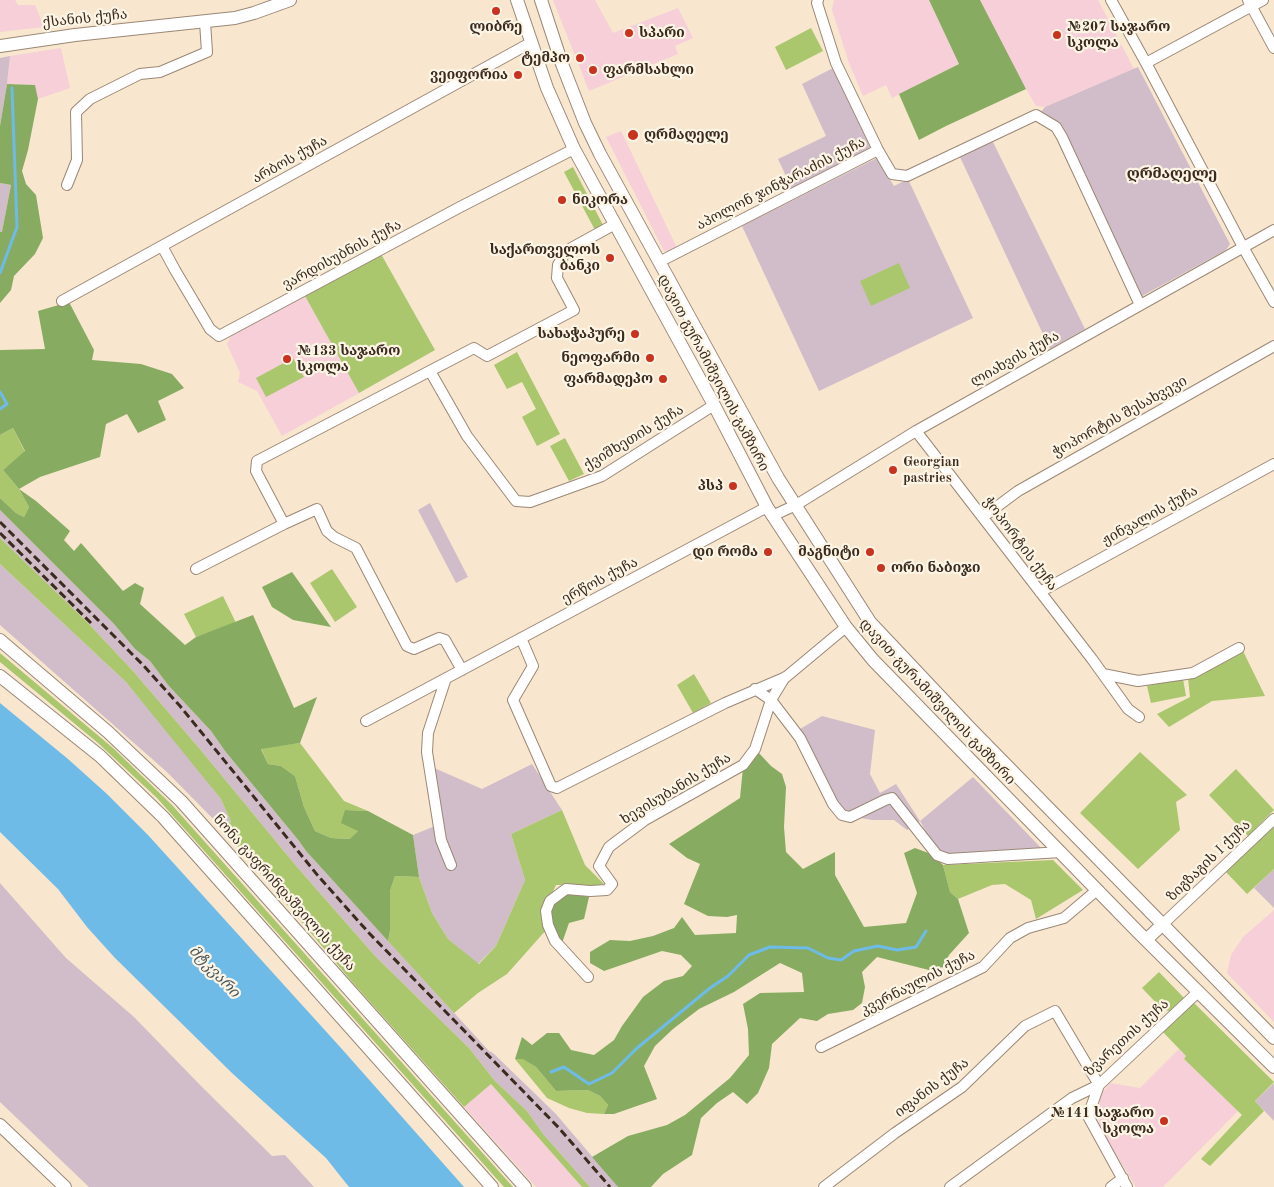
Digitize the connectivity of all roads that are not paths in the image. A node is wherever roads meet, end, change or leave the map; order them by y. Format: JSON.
{"nodes":[{"id":1,"x":290,"y":0,"type":"edge"},
{"id":2,"x":517,"y":0,"type":"edge"},
{"id":3,"x":541,"y":0,"type":"edge"},
{"id":4,"x":818,"y":0,"type":"edge"},
{"id":5,"x":1111,"y":0,"type":"edge"},
{"id":6,"x":1263,"y":0,"type":"edge"},
{"id":7,"x":1250,"y":3,"type":"edge"},
{"id":8,"x":205,"y":22,"type":"junction"},
{"id":9,"x":532,"y":42,"type":"junction"},
{"id":10,"x":0,"y":46,"type":"edge"},
{"id":11,"x":1274,"y":48,"type":"edge"},
{"id":12,"x":1146,"y":63,"type":"junction"},
{"id":13,"x":587,"y":127,"type":"junction"},
{"id":14,"x":568,"y":137,"type":"junction"},
{"id":15,"x":574,"y":149,"type":"junction"},
{"id":16,"x":878,"y":150,"type":"junction"},
{"id":17,"x":600,"y":154,"type":"junction"},
{"id":18,"x":582,"y":162,"type":"junction"},
{"id":19,"x":67,"y":185,"type":"dead end"},
{"id":20,"x":615,"y":224,"type":"junction"},
{"id":21,"x":1274,"y":230,"type":"edge"},
{"id":22,"x":162,"y":246,"type":"junction"},
{"id":23,"x":1243,"y":247,"type":"junction"},
{"id":24,"x":659,"y":262,"type":"junction"},
{"id":25,"x":62,"y":301,"type":"dead end"},
{"id":26,"x":1274,"y":302,"type":"edge"},
{"id":27,"x":1140,"y":305,"type":"junction"},
{"id":28,"x":1274,"y":346,"type":"edge"},
{"id":29,"x":430,"y":371,"type":"junction"},
{"id":30,"x":714,"y":405,"type":"junction"},
{"id":31,"x":916,"y":431,"type":"junction"},
{"id":32,"x":1274,"y":464,"type":"edge"},
{"id":33,"x":796,"y":505,"type":"junction"},
{"id":34,"x":770,"y":512,"type":"junction"},
{"id":35,"x":983,"y":517,"type":"junction"},
{"id":36,"x":284,"y":524,"type":"junction"},
{"id":37,"x":196,"y":569,"type":"dead end"},
{"id":38,"x":1040,"y":592,"type":"junction"},
{"id":39,"x":846,"y":627,"type":"junction"},
{"id":40,"x":521,"y":638,"type":"junction"},
{"id":41,"x":0,"y":640,"type":"edge"},
{"id":42,"x":1239,"y":648,"type":"dead end"},
{"id":43,"x":462,"y":670,"type":"junction"},
{"id":44,"x":1103,"y":674,"type":"junction"},
{"id":45,"x":0,"y":676,"type":"edge"},
{"id":46,"x":786,"y":677,"type":"junction"},
{"id":47,"x":446,"y":678,"type":"junction"},
{"id":48,"x":755,"y":689,"type":"junction"},
{"id":49,"x":771,"y":700,"type":"junction"},
{"id":50,"x":1139,"y":718,"type":"dead end"},
{"id":51,"x":366,"y":721,"type":"dead end"},
{"id":52,"x":1274,"y":819,"type":"edge"},
{"id":53,"x":1060,"y":852,"type":"junction"},
{"id":54,"x":451,"y":864,"type":"dead end"},
{"id":55,"x":1097,"y":890,"type":"junction"},
{"id":56,"x":1164,"y":924,"type":"junction"},
{"id":57,"x":1146,"y":940,"type":"junction"},
{"id":58,"x":588,"y":977,"type":"dead end"},
{"id":59,"x":1198,"y":992,"type":"junction"},
{"id":60,"x":1274,"y":1038,"type":"edge"},
{"id":61,"x":822,"y":1047,"type":"dead end"},
{"id":62,"x":1274,"y":1067,"type":"edge"},
{"id":63,"x":1099,"y":1085,"type":"junction"},
{"id":64,"x":0,"y":1125,"type":"edge"},
{"id":65,"x":1125,"y":1182,"type":"edge"},
{"id":66,"x":65,"y":1187,"type":"edge"},
{"id":67,"x":492,"y":1187,"type":"edge"},
{"id":68,"x":525,"y":1187,"type":"edge"},
{"id":69,"x":824,"y":1187,"type":"edge"},
{"id":70,"x":950,"y":1187,"type":"edge"},
{"id":71,"x":1111,"y":1187,"type":"edge"}],
"edges":[{"from":1,"to":8,"type":"main road","name":"ქსანის ქუჩა"},
{"from":2,"to":9,"type":"main road","name":"დავით გურამიშვილის გამზირი"},
{"from":3,"to":13,"type":"main road","name":"დავით გურამიშვილის გამზირი"},
{"from":4,"to":16,"type":"street","name":"აპოლონ ჯინჭარაძის ქუჩა"},
{"from":5,"to":12,"type":"street"},
{"from":6,"to":7,"type":"street"},
{"from":7,"to":11,"type":"street"},
{"from":7,"to":12,"type":"street"},
{"from":8,"to":10,"type":"main road","name":"ქსანის ქუჩა"},
{"from":8,"to":19,"type":"street"},
{"from":9,"to":14,"type":"main road","name":"დავით გურამიშვილის გამზირი"},
{"from":9,"to":22,"type":"street","name":"არბოს ქუჩა"},
{"from":12,"to":23,"type":"street"},
{"from":13,"to":14,"type":"main road"},
{"from":13,"to":17,"type":"main road","name":"დავით გურამიშვილის გამზირი"},
{"from":14,"to":15,"type":"main road","name":"დავით გურამიშვილის გამზირი"},
{"from":15,"to":18,"type":"main road","name":"დავით გურამიშვილის გამზირი"},
{"from":15,"to":22,"type":"street","name":"ვარდისუბნის ქუჩა"},
{"from":16,"to":24,"type":"street","name":"აპოლონ ჯინჭარაძის ქუჩა"},
{"from":16,"to":27,"type":"street"},
{"from":17,"to":18,"type":"main road"},
{"from":17,"to":24,"type":"main road","name":"დავით გურამიშვილის გამზირი"},
{"from":18,"to":20,"type":"main road","name":"დავით გურამიშვილის გამზირი"},
{"from":20,"to":29,"type":"street"},
{"from":20,"to":30,"type":"main road","name":"დავით გურამიშვილის გამზირი"},
{"from":21,"to":23,"type":"street","name":"ლიახვის ქუჩა"},
{"from":22,"to":25,"type":"street","name":"არბოს ქუჩა"},
{"from":23,"to":26,"type":"street"},
{"from":23,"to":27,"type":"street","name":"ლიახვის ქუჩა"},
{"from":24,"to":33,"type":"main road","name":"დავით გურამიშვილის გამზირი"},
{"from":27,"to":31,"type":"street","name":"ლიახვის ქუჩა"},
{"from":28,"to":35,"type":"street","name":"ჭოპორტის შესახვევი"},
{"from":29,"to":30,"type":"street","name":"ქვიშხეთის ქუჩა"},
{"from":29,"to":36,"type":"street"},
{"from":30,"to":34,"type":"main road","name":"დავით გურამიშვილის გამზირი"},
{"from":31,"to":33,"type":"street","name":"ლიახვის ქუჩა"},
{"from":31,"to":35,"type":"street","name":"ჭოპორტის ქუჩა"},
{"from":32,"to":38,"type":"street","name":"ჟინვალის ქუჩა"},
{"from":33,"to":34,"type":"street","name":"ლიახვის ქუჩა"},
{"from":33,"to":56,"type":"main road","name":"დავით გურამიშვილის გამზირი"},
{"from":34,"to":39,"type":"main road","name":"დავით გურამიშვილის გამზირი"},
{"from":34,"to":40,"type":"street","name":"ერწოს ქუჩა"},
{"from":35,"to":38,"type":"street","name":"ჭოპორტის ქუჩა"},
{"from":36,"to":37,"type":"street"},
{"from":36,"to":43,"type":"street"},
{"from":38,"to":44,"type":"street","name":"ჭოპორტის ქუჩა"},
{"from":39,"to":46,"type":"street","name":"ხევისუბანის ქუჩა"},
{"from":39,"to":53,"type":"main road","name":"დავით გურამიშვილის გამზირი"},
{"from":40,"to":43,"type":"street","name":"ერწოს ქუჩა"},
{"from":40,"to":48,"type":"street","name":"ხევისუბანის ქუჩა"},
{"from":41,"to":68,"type":"main road","name":"ნონა გაფრინდაშვილის ქუჩა"},
{"from":42,"to":44,"type":"street"},
{"from":43,"to":47,"type":"street","name":"ერწოს ქუჩა"},
{"from":44,"to":50,"type":"street","name":"ჭოპორტის ქუჩა"},
{"from":45,"to":67,"type":"main road"},
{"from":46,"to":48,"type":"street","name":"ხევისუბანის ქუჩა"},
{"from":46,"to":49,"type":"street","name":"ხევისუბანის ქუჩა"},
{"from":47,"to":51,"type":"street","name":"ერწოს ქუჩა"},
{"from":47,"to":54,"type":"street"},
{"from":48,"to":49,"type":"street"},
{"from":49,"to":53,"type":"street"},
{"from":49,"to":58,"type":"street","name":"ხევისუბანის ქუჩა"},
{"from":52,"to":56,"type":"street","name":"ზიგზაგის I ქუჩა"},
{"from":53,"to":55,"type":"main road","name":"დავით გურამიშვილის გამზირი"},
{"from":55,"to":57,"type":"main road","name":"დავით გურამიშვილის გამზირი"},
{"from":55,"to":61,"type":"street","name":"კვერნაულის ქუჩა"},
{"from":56,"to":57,"type":"main road"},
{"from":56,"to":60,"type":"main road","name":"დავით გურამიშვილის გამზირი"},
{"from":57,"to":59,"type":"main road","name":"დავით გურამიშვილის გამზირი"},
{"from":59,"to":62,"type":"main road","name":"დავით გურამიშვილის გამზირი"},
{"from":59,"to":63,"type":"street","name":"ზვარეთის ქუჩა"},
{"from":63,"to":65,"type":"street"},
{"from":63,"to":69,"type":"street","name":"იფანის ქუჩა"},
{"from":63,"to":70,"type":"street","name":"ზვარეთის ქუჩა"},
{"from":64,"to":66,"type":"main road"},
{"from":65,"to":71,"type":"street"}]}
